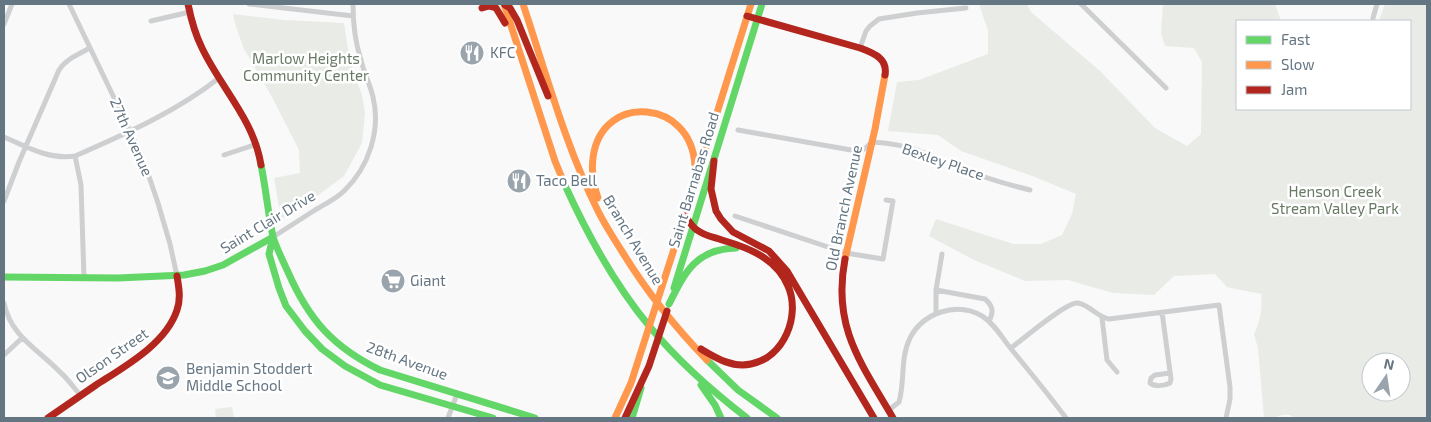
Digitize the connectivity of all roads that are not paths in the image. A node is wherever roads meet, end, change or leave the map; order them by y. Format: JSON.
{"nodes":[{"id":1,"x":12,"y":4,"type":"edge"},
{"id":2,"x":69,"y":4,"type":"edge"},
{"id":3,"x":249,"y":4,"type":"edge"},
{"id":4,"x":353,"y":4,"type":"edge"},
{"id":5,"x":504,"y":4,"type":"edge"},
{"id":6,"x":523,"y":4,"type":"edge"},
{"id":7,"x":751,"y":4,"type":"edge"},
{"id":8,"x":762,"y":4,"type":"edge"},
{"id":9,"x":1081,"y":4,"type":"edge"},
{"id":10,"x":1377,"y":4,"type":"edge"},
{"id":11,"x":190,"y":6,"type":"edge"},
{"id":12,"x":482,"y":8,"type":"dead end"},
{"id":13,"x":966,"y":8,"type":"dead end"},
{"id":14,"x":353,"y":16,"type":"junction"},
{"id":15,"x":748,"y":16,"type":"junction"},
{"id":16,"x":1373,"y":18,"type":"dead end"},
{"id":17,"x":758,"y":19,"type":"junction"},
{"id":18,"x":151,"y":21,"type":"dead end"},
{"id":19,"x":4,"y":24,"type":"edge"},
{"id":20,"x":90,"y":48,"type":"junction"},
{"id":21,"x":860,"y":48,"type":"junction"},
{"id":22,"x":525,"y":72,"type":"junction"},
{"id":23,"x":219,"y":78,"type":"junction"},
{"id":24,"x":1166,"y":88,"type":"dead end"},
{"id":25,"x":564,"y":127,"type":"junction"},
{"id":26,"x":130,"y":130,"type":"junction"},
{"id":27,"x":738,"y":130,"type":"dead end"},
{"id":28,"x":4,"y":137,"type":"edge"},
{"id":29,"x":872,"y":142,"type":"junction"},
{"id":30,"x":257,"y":144,"type":"junction"},
{"id":31,"x":26,"y":147,"type":"junction"},
{"id":32,"x":224,"y":155,"type":"dead end"},
{"id":33,"x":75,"y":156,"type":"junction"},
{"id":34,"x":714,"y":161,"type":"junction"},
{"id":35,"x":1030,"y":190,"type":"dead end"},
{"id":36,"x":690,"y":199,"type":"junction"},
{"id":37,"x":886,"y":200,"type":"dead end"},
{"id":38,"x":4,"y":202,"type":"edge"},
{"id":39,"x":685,"y":216,"type":"junction"},
{"id":40,"x":736,"y":216,"type":"dead end"},
{"id":41,"x":694,"y":227,"type":"junction"},
{"id":42,"x":273,"y":236,"type":"junction"},
{"id":43,"x":254,"y":248,"type":"junction"},
{"id":44,"x":620,"y":248,"type":"junction"},
{"id":45,"x":751,"y":250,"type":"junction"},
{"id":46,"x":846,"y":253,"type":"junction"},
{"id":47,"x":270,"y":254,"type":"junction"},
{"id":48,"x":942,"y":254,"type":"dead end"},
{"id":49,"x":177,"y":276,"type":"junction"},
{"id":50,"x":4,"y":277,"type":"edge"},
{"id":51,"x":84,"y":278,"type":"junction"},
{"id":52,"x":936,"y":290,"type":"junction"},
{"id":53,"x":4,"y":303,"type":"edge"},
{"id":54,"x":669,"y":304,"type":"junction"},
{"id":55,"x":1162,"y":312,"type":"junction"},
{"id":56,"x":936,"y":313,"type":"junction"},
{"id":57,"x":1102,"y":318,"type":"junction"},
{"id":58,"x":989,"y":321,"type":"junction"},
{"id":59,"x":683,"y":335,"type":"junction"},
{"id":60,"x":22,"y":338,"type":"junction"},
{"id":61,"x":1011,"y":348,"type":"junction"},
{"id":62,"x":4,"y":355,"type":"edge"},
{"id":63,"x":677,"y":356,"type":"junction"},
{"id":64,"x":1117,"y":372,"type":"dead end"},
{"id":65,"x":1170,"y":374,"type":"dead end"},
{"id":66,"x":641,"y":388,"type":"junction"},
{"id":67,"x":457,"y":394,"type":"junction"},
{"id":68,"x":81,"y":396,"type":"junction"},
{"id":69,"x":453,"y":406,"type":"junction"},
{"id":70,"x":620,"y":408,"type":"junction"},
{"id":71,"x":889,"y":410,"type":"junction"},
{"id":72,"x":48,"y":418,"type":"edge"},
{"id":73,"x":448,"y":418,"type":"edge"},
{"id":74,"x":494,"y":418,"type":"edge"},
{"id":75,"x":535,"y":418,"type":"edge"},
{"id":76,"x":611,"y":418,"type":"edge"},
{"id":77,"x":615,"y":418,"type":"edge"},
{"id":78,"x":625,"y":418,"type":"edge"},
{"id":79,"x":632,"y":418,"type":"edge"},
{"id":80,"x":721,"y":418,"type":"edge"},
{"id":81,"x":747,"y":418,"type":"edge"},
{"id":82,"x":777,"y":418,"type":"edge"},
{"id":83,"x":874,"y":418,"type":"edge"},
{"id":84,"x":894,"y":418,"type":"edge"},
{"id":85,"x":1066,"y":418,"type":"edge"},
{"id":86,"x":1226,"y":418,"type":"edge"}],
"edges":[{"from":1,"to":19,"type":"street"},
{"from":2,"to":20,"type":"street","name":"27th Avenue"},
{"from":3,"to":14,"type":"street"},
{"from":4,"to":14,"type":"street","name":"Saint Clair Drive"},
{"from":5,"to":22,"type":"main road"},
{"from":5,"to":25,"type":"main road"},
{"from":6,"to":25,"type":"main road","name":"Branch Avenue"},
{"from":7,"to":15,"type":"main road","name":"Saint Barnabas Road"},
{"from":8,"to":17,"type":"main road","name":"Saint Barnabas Road"},
{"from":9,"to":24,"type":"street"},
{"from":10,"to":16,"type":"street"},
{"from":11,"to":18,"type":"street","name":"28th Avenue"},
{"from":11,"to":23,"type":"main road","name":"28th Avenue"},
{"from":12,"to":22,"type":"main road"},
{"from":13,"to":21,"type":"street"},
{"from":14,"to":42,"type":"street","name":"Saint Clair Drive"},
{"from":15,"to":17,"type":"main road"},
{"from":15,"to":36,"type":"main road","name":"Saint Barnabas Road"},
{"from":17,"to":21,"type":"main road"},
{"from":17,"to":34,"type":"main road","name":"Saint Barnabas Road"},
{"from":20,"to":26,"type":"street","name":"27th Avenue"},
{"from":20,"to":31,"type":"street"},
{"from":21,"to":29,"type":"main road","name":"Old Branch Avenue"},
{"from":22,"to":63,"type":"main road"},
{"from":23,"to":26,"type":"street"},
{"from":23,"to":30,"type":"main road","name":"28th Avenue"},
{"from":25,"to":44,"type":"main road","name":"Branch Avenue"},
{"from":26,"to":33,"type":"street"},
{"from":26,"to":49,"type":"street","name":"27th Avenue"},
{"from":27,"to":29,"type":"street","name":"Bexley Place"},
{"from":28,"to":31,"type":"street"},
{"from":29,"to":35,"type":"street","name":"Bexley Place"},
{"from":29,"to":46,"type":"main road","name":"Old Branch Avenue"},
{"from":30,"to":32,"type":"street"},
{"from":30,"to":42,"type":"main road","name":"28th Avenue"},
{"from":31,"to":33,"type":"street"},
{"from":31,"to":38,"type":"street"},
{"from":33,"to":51,"type":"street"},
{"from":34,"to":41,"type":"main road","name":"Saint Barnabas Road"},
{"from":34,"to":83,"type":"main road"},
{"from":36,"to":39,"type":"main road","name":"Saint Barnabas Road"},
{"from":36,"to":44,"type":"main road"},
{"from":37,"to":46,"type":"street"},
{"from":39,"to":41,"type":"main road"},
{"from":39,"to":70,"type":"main road","name":"Saint Barnabas Road"},
{"from":40,"to":46,"type":"street"},
{"from":41,"to":45,"type":"main road"},
{"from":41,"to":54,"type":"main road","name":"Saint Barnabas Road"},
{"from":42,"to":43,"type":"main road","name":"Saint Clair Drive"},
{"from":42,"to":47,"type":"main road","name":"28th Avenue"},
{"from":42,"to":67,"type":"main road","name":"28th Avenue"},
{"from":43,"to":47,"type":"main road"},
{"from":43,"to":49,"type":"main road","name":"Saint Clair Drive"},
{"from":44,"to":59,"type":"main road","name":"Branch Avenue"},
{"from":45,"to":54,"type":"main road"},
{"from":45,"to":59,"type":"main road"},
{"from":46,"to":71,"type":"main road","name":"Old Branch Avenue"},
{"from":47,"to":69,"type":"main road","name":"28th Avenue"},
{"from":48,"to":52,"type":"street"},
{"from":49,"to":51,"type":"main road","name":"Saint Clair Drive"},
{"from":49,"to":68,"type":"main road","name":"Olson Street"},
{"from":50,"to":51,"type":"main road","name":"Saint Clair Drive"},
{"from":52,"to":56,"type":"street"},
{"from":52,"to":58,"type":"street"},
{"from":53,"to":60,"type":"street"},
{"from":54,"to":66,"type":"main road","name":"Saint Barnabas Road"},
{"from":55,"to":57,"type":"street"},
{"from":55,"to":65,"type":"street"},
{"from":55,"to":86,"type":"street"},
{"from":56,"to":58,"type":"street"},
{"from":56,"to":71,"type":"street"},
{"from":57,"to":61,"type":"street"},
{"from":57,"to":64,"type":"street"},
{"from":58,"to":61,"type":"street"},
{"from":59,"to":82,"type":"main road","name":"Branch Avenue"},
{"from":60,"to":62,"type":"street"},
{"from":60,"to":68,"type":"street"},
{"from":61,"to":85,"type":"street"},
{"from":63,"to":80,"type":"main road"},
{"from":63,"to":81,"type":"main road"},
{"from":66,"to":78,"type":"main road","name":"Saint Barnabas Road"},
{"from":66,"to":79,"type":"main road"},
{"from":67,"to":69,"type":"street"},
{"from":67,"to":75,"type":"main road","name":"28th Avenue"},
{"from":68,"to":72,"type":"main road","name":"Olson Street"},
{"from":69,"to":73,"type":"street"},
{"from":69,"to":74,"type":"main road","name":"28th Avenue"},
{"from":70,"to":76,"type":"main road"},
{"from":70,"to":77,"type":"main road","name":"Saint Barnabas Road"},
{"from":71,"to":84,"type":"main road","name":"Old Branch Avenue"}]}
